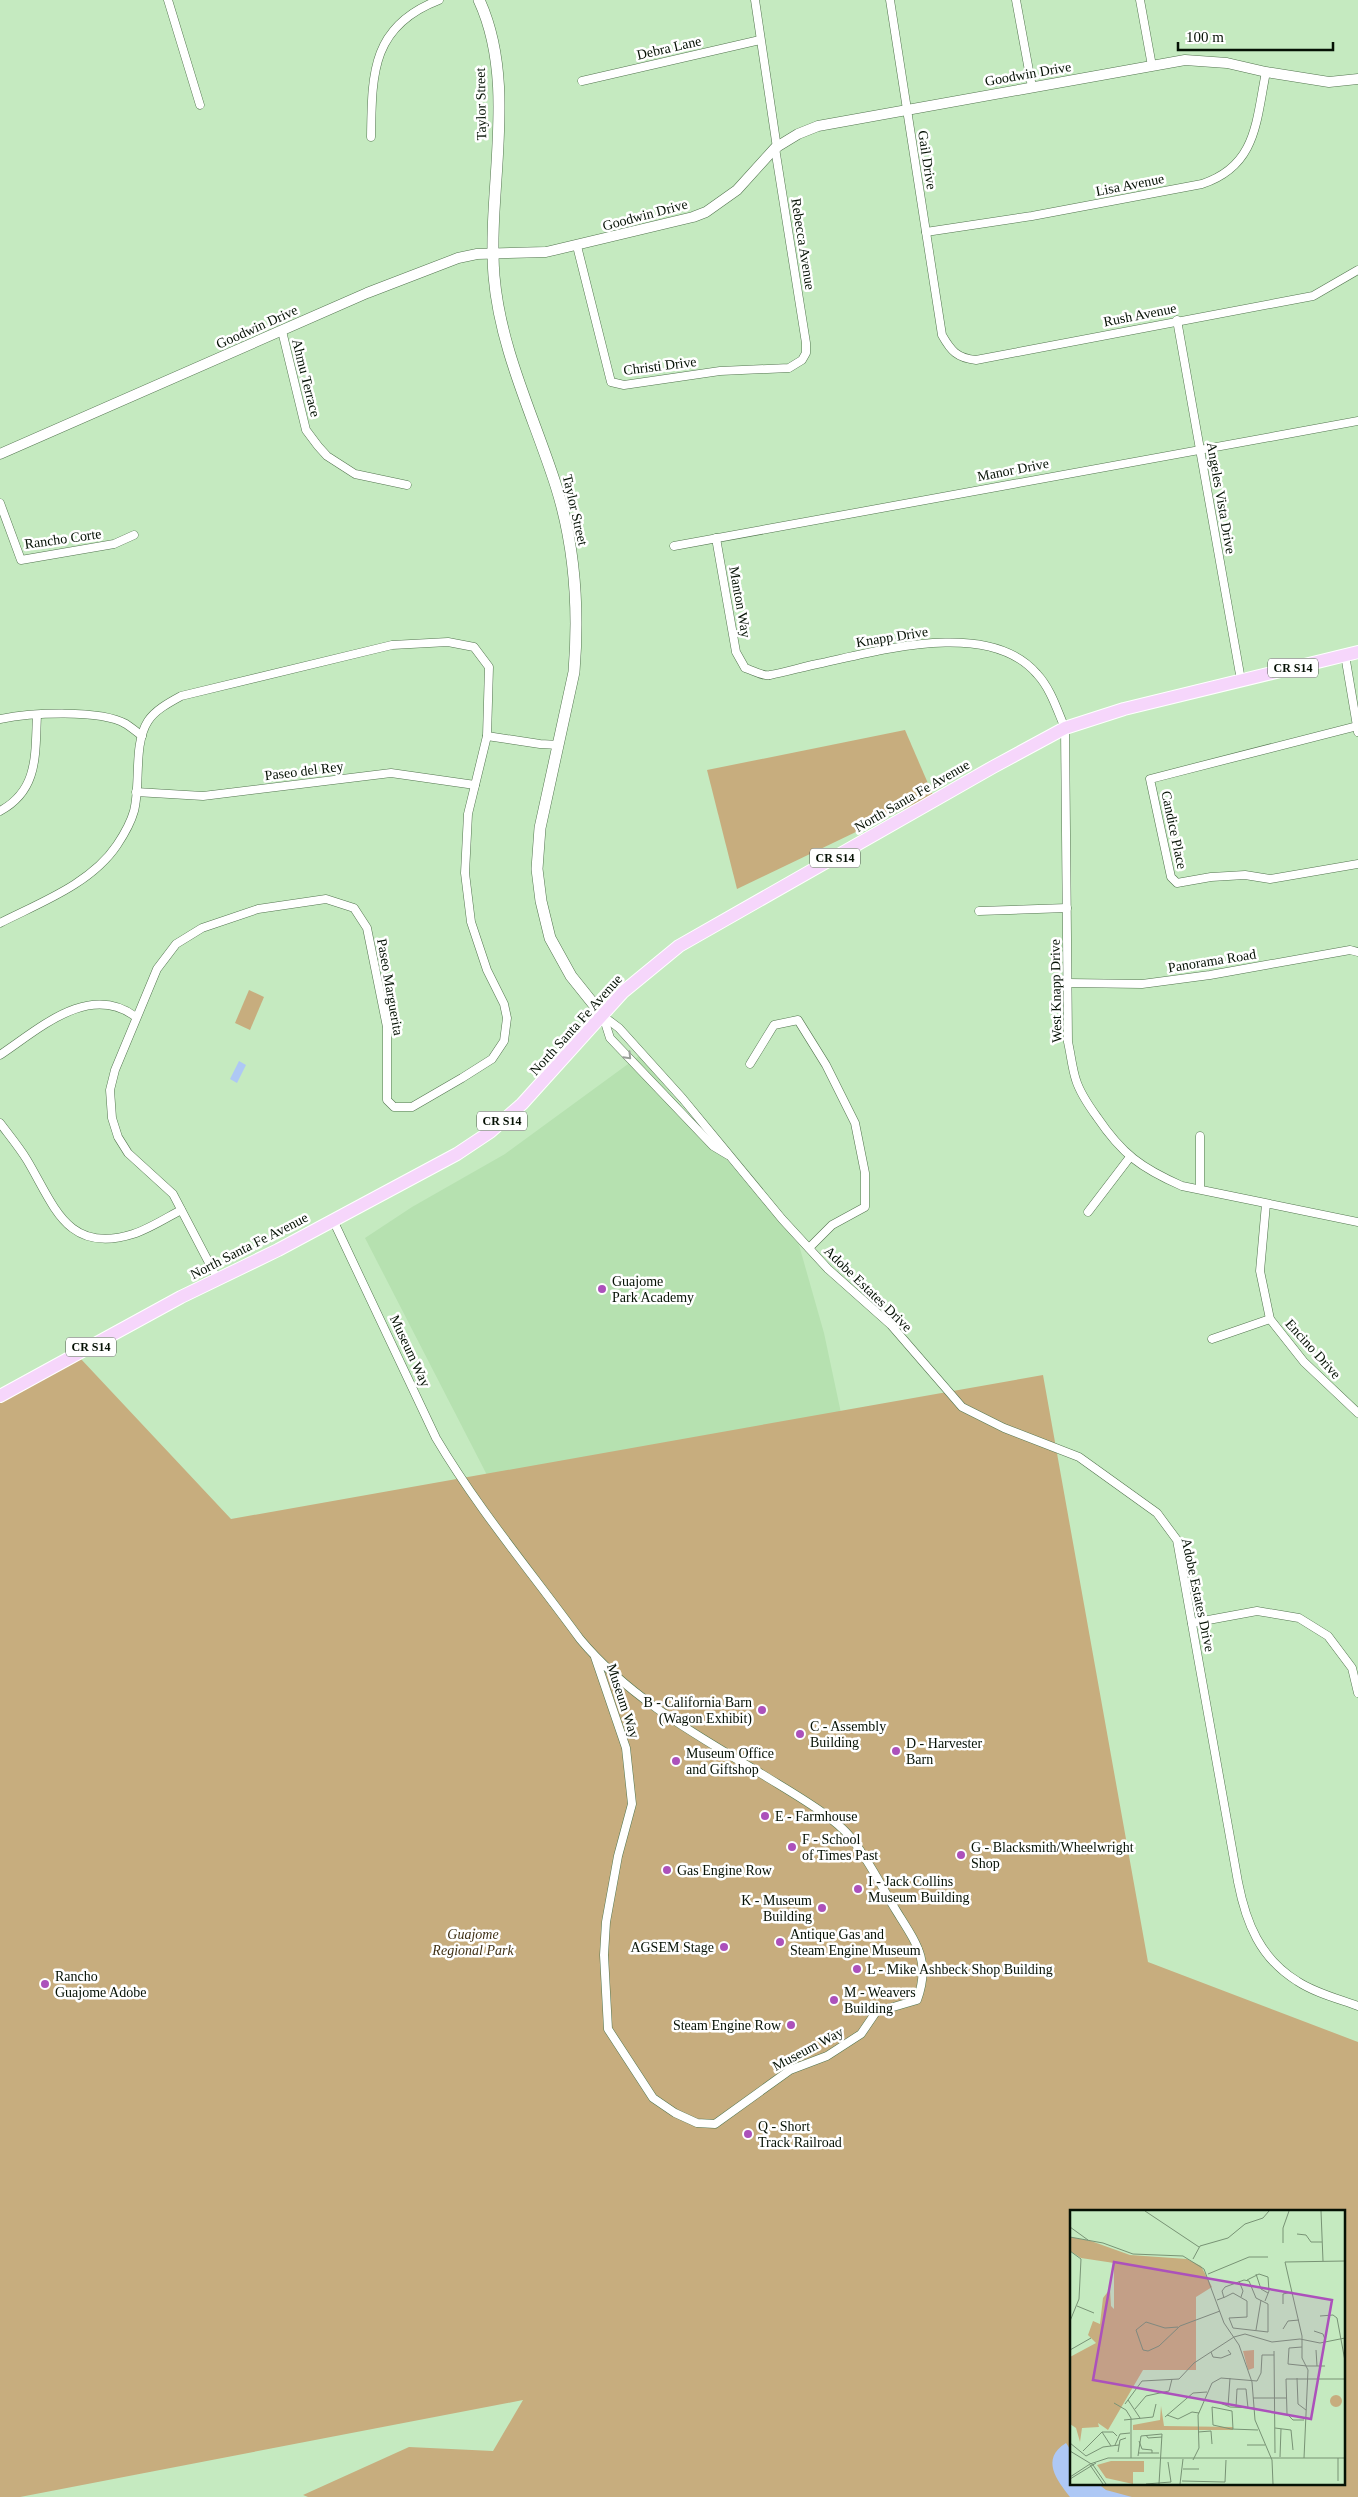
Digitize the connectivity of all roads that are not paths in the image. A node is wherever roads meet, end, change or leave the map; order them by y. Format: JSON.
{"nodes":[{"id":1,"x":168,"y":0,"type":"edge"},
{"id":2,"x":439,"y":0,"type":"edge"},
{"id":3,"x":479,"y":0,"type":"edge"},
{"id":4,"x":754,"y":0,"type":"edge"},
{"id":5,"x":890,"y":0,"type":"edge"},
{"id":6,"x":1016,"y":0,"type":"edge"},
{"id":7,"x":1140,"y":0,"type":"edge"},
{"id":8,"x":760,"y":40,"type":"junction"},
{"id":9,"x":1152,"y":66,"type":"junction"},
{"id":10,"x":1266,"y":72,"type":"junction"},
{"id":11,"x":1358,"y":79,"type":"edge"},
{"id":12,"x":582,"y":81,"type":"dead end"},
{"id":13,"x":1032,"y":87,"type":"junction"},
{"id":14,"x":200,"y":105,"type":"dead end"},
{"id":15,"x":906,"y":109,"type":"junction"},
{"id":16,"x":371,"y":137,"type":"dead end"},
{"id":17,"x":776,"y":148,"type":"junction"},
{"id":18,"x":926,"y":232,"type":"junction"},
{"id":19,"x":577,"y":246,"type":"junction"},
{"id":20,"x":493,"y":255,"type":"junction"},
{"id":21,"x":1358,"y":270,"type":"edge"},
{"id":22,"x":1178,"y":320,"type":"junction"},
{"id":23,"x":940,"y":324,"type":"joint"},
{"id":24,"x":282,"y":331,"type":"junction"},
{"id":25,"x":806,"y":343,"type":"joint"},
{"id":26,"x":1358,"y":421,"type":"edge"},
{"id":27,"x":1200,"y":448,"type":"junction"},
{"id":28,"x":0,"y":454,"type":"edge"},
{"id":29,"x":407,"y":485,"type":"dead end"},
{"id":30,"x":0,"y":504,"type":"edge"},
{"id":31,"x":134,"y":535,"type":"dead end"},
{"id":32,"x":716,"y":538,"type":"junction"},
{"id":33,"x":674,"y":546,"type":"dead end"},
{"id":34,"x":1358,"y":652,"type":"edge"},
{"id":35,"x":1345,"y":655,"type":"junction"},
{"id":36,"x":745,"y":668,"type":"joint"},
{"id":37,"x":1241,"y":680,"type":"junction"},
{"id":38,"x":37,"y":715,"type":"junction"},
{"id":39,"x":0,"y":719,"type":"edge"},
{"id":40,"x":1065,"y":728,"type":"junction"},
{"id":41,"x":1358,"y":729,"type":"edge"},
{"id":42,"x":142,"y":736,"type":"junction"},
{"id":43,"x":487,"y":736,"type":"junction"},
{"id":44,"x":559,"y":745,"type":"junction"},
{"id":45,"x":475,"y":785,"type":"junction"},
{"id":46,"x":136,"y":792,"type":"junction"},
{"id":47,"x":0,"y":812,"type":"edge"},
{"id":48,"x":1358,"y":864,"type":"edge"},
{"id":49,"x":1067,"y":908,"type":"junction"},
{"id":50,"x":979,"y":911,"type":"dead end"},
{"id":51,"x":0,"y":923,"type":"edge"},
{"id":52,"x":1358,"y":952,"type":"edge"},
{"id":53,"x":1068,"y":983,"type":"junction"},
{"id":54,"x":603,"y":1016,"type":"junction"},
{"id":55,"x":136,"y":1017,"type":"junction"},
{"id":56,"x":0,"y":1055,"type":"edge"},
{"id":57,"x":750,"y":1064,"type":"dead end"},
{"id":58,"x":0,"y":1122,"type":"edge"},
{"id":59,"x":1200,"y":1136,"type":"dead end"},
{"id":60,"x":1130,"y":1157,"type":"junction"},
{"id":61,"x":732,"y":1158,"type":"junction"},
{"id":62,"x":1200,"y":1189,"type":"junction"},
{"id":63,"x":1266,"y":1204,"type":"junction"},
{"id":64,"x":181,"y":1210,"type":"junction"},
{"id":65,"x":1088,"y":1212,"type":"dead end"},
{"id":66,"x":333,"y":1220,"type":"junction"},
{"id":67,"x":1358,"y":1222,"type":"edge"},
{"id":68,"x":809,"y":1248,"type":"junction"},
{"id":69,"x":218,"y":1278,"type":"junction"},
{"id":70,"x":1270,"y":1319,"type":"junction"},
{"id":71,"x":1212,"y":1339,"type":"dead end"},
{"id":72,"x":0,"y":1396,"type":"edge"},
{"id":73,"x":1358,"y":1413,"type":"edge"},
{"id":74,"x":1192,"y":1622,"type":"junction"},
{"id":75,"x":595,"y":1657,"type":"junction"},
{"id":76,"x":1358,"y":1693,"type":"edge"},
{"id":77,"x":1358,"y":2006,"type":"edge"}],
"edges":[{"from":1,"to":14,"type":"street"},
{"from":2,"to":16,"type":"street"},
{"from":3,"to":20,"type":"main road","name":"Taylor Street"},
{"from":4,"to":8,"type":"street","name":"Rebecca Avenue"},
{"from":5,"to":15,"type":"street","name":"Gail Drive"},
{"from":6,"to":13,"type":"street"},
{"from":7,"to":9,"type":"street"},
{"from":8,"to":12,"type":"street","name":"Debra Lane"},
{"from":8,"to":17,"type":"street","name":"Rebecca Avenue"},
{"from":9,"to":10,"type":"street","name":"Goodwin Drive"},
{"from":9,"to":13,"type":"street","name":"Goodwin Drive"},
{"from":10,"to":11,"type":"street","name":"Goodwin Drive"},
{"from":10,"to":18,"type":"street","name":"Lisa Avenue"},
{"from":13,"to":15,"type":"street","name":"Goodwin Drive"},
{"from":15,"to":17,"type":"street","name":"Goodwin Drive"},
{"from":15,"to":18,"type":"street","name":"Gail Drive"},
{"from":17,"to":19,"type":"street","name":"Goodwin Drive"},
{"from":17,"to":25,"type":"street","name":"Rebecca Avenue"},
{"from":18,"to":23,"type":"street","name":"Gail Drive"},
{"from":19,"to":20,"type":"street","name":"Goodwin Drive"},
{"from":19,"to":25,"type":"street","name":"Christi Drive"},
{"from":20,"to":24,"type":"street","name":"Goodwin Drive"},
{"from":20,"to":44,"type":"main road","name":"Taylor Street"},
{"from":21,"to":22,"type":"street","name":"Rush Avenue"},
{"from":22,"to":23,"type":"street","name":"Rush Avenue"},
{"from":22,"to":27,"type":"street","name":"Angeles Vista Drive"},
{"from":24,"to":28,"type":"street","name":"Goodwin Drive"},
{"from":24,"to":29,"type":"street","name":"Ahmu Terrace"},
{"from":26,"to":27,"type":"street","name":"Manor Drive"},
{"from":27,"to":32,"type":"street","name":"Manor Drive"},
{"from":27,"to":37,"type":"street","name":"Angeles Vista Drive"},
{"from":30,"to":31,"type":"street","name":"Rancho Corte"},
{"from":32,"to":33,"type":"street","name":"Manor Drive"},
{"from":32,"to":36,"type":"street","name":"Manton Way"},
{"from":34,"to":35,"type":"main road","name":"North Santa Fe Avenue","number":"CR S14"},
{"from":35,"to":37,"type":"main road","name":"North Santa Fe Avenue","number":"CR S14"},
{"from":35,"to":41,"type":"street"},
{"from":36,"to":40,"type":"street","name":"Knapp Drive"},
{"from":37,"to":40,"type":"main road","name":"North Santa Fe Avenue","number":"CR S14"},
{"from":38,"to":39,"type":"street"},
{"from":38,"to":42,"type":"street"},
{"from":38,"to":47,"type":"street"},
{"from":40,"to":49,"type":"street","name":"West Knapp Drive"},
{"from":40,"to":54,"type":"main road","name":"North Santa Fe Avenue","number":"CR S14"},
{"from":41,"to":48,"type":"street","name":"Candice Place"},
{"from":42,"to":43,"type":"street","name":"Paseo Marguerita"},
{"from":42,"to":46,"type":"street","name":"Paseo Marguerita"},
{"from":43,"to":44,"type":"street"},
{"from":43,"to":45,"type":"street","name":"Paseo Marguerita"},
{"from":44,"to":54,"type":"main road","name":"Taylor Street"},
{"from":45,"to":46,"type":"street","name":"Paseo del Rey"},
{"from":45,"to":55,"type":"street","name":"Paseo Marguerita"},
{"from":46,"to":51,"type":"street","name":"Paseo Marguerita"},
{"from":49,"to":50,"type":"street"},
{"from":49,"to":53,"type":"street","name":"West Knapp Drive"},
{"from":52,"to":53,"type":"street","name":"Panorama Road"},
{"from":53,"to":60,"type":"street","name":"West Knapp Drive"},
{"from":54,"to":61,"type":"street","name":"Adobe Estates Drive"},
{"from":54,"to":61,"type":"street","name":"Adobe Estates Drive","one_way":true},
{"from":54,"to":66,"type":"main road","name":"North Santa Fe Avenue","number":"CR S14"},
{"from":55,"to":56,"type":"street"},
{"from":55,"to":64,"type":"street","name":"Paseo Marguerita"},
{"from":57,"to":68,"type":"street"},
{"from":58,"to":64,"type":"street"},
{"from":59,"to":62,"type":"street"},
{"from":60,"to":62,"type":"street","name":"West Knapp Drive"},
{"from":60,"to":65,"type":"street"},
{"from":61,"to":68,"type":"street","name":"Adobe Estates Drive"},
{"from":62,"to":63,"type":"street","name":"West Knapp Drive"},
{"from":63,"to":67,"type":"street","name":"West Knapp Drive"},
{"from":63,"to":70,"type":"street","name":"Encino Drive"},
{"from":64,"to":69,"type":"street","name":"Paseo Marguerita"},
{"from":66,"to":69,"type":"main road","name":"North Santa Fe Avenue","number":"CR S14"},
{"from":66,"to":75,"type":"street","name":"Museum Way"},
{"from":68,"to":74,"type":"street","name":"Adobe Estates Drive"},
{"from":69,"to":72,"type":"main road","name":"North Santa Fe Avenue","number":"CR S14"},
{"from":70,"to":71,"type":"street"},
{"from":70,"to":73,"type":"street","name":"Encino Drive"},
{"from":74,"to":76,"type":"street"},
{"from":74,"to":77,"type":"street","name":"Adobe Estates Drive"},
{"from":75,"to":75,"type":"street","name":"Museum Way"}]}
